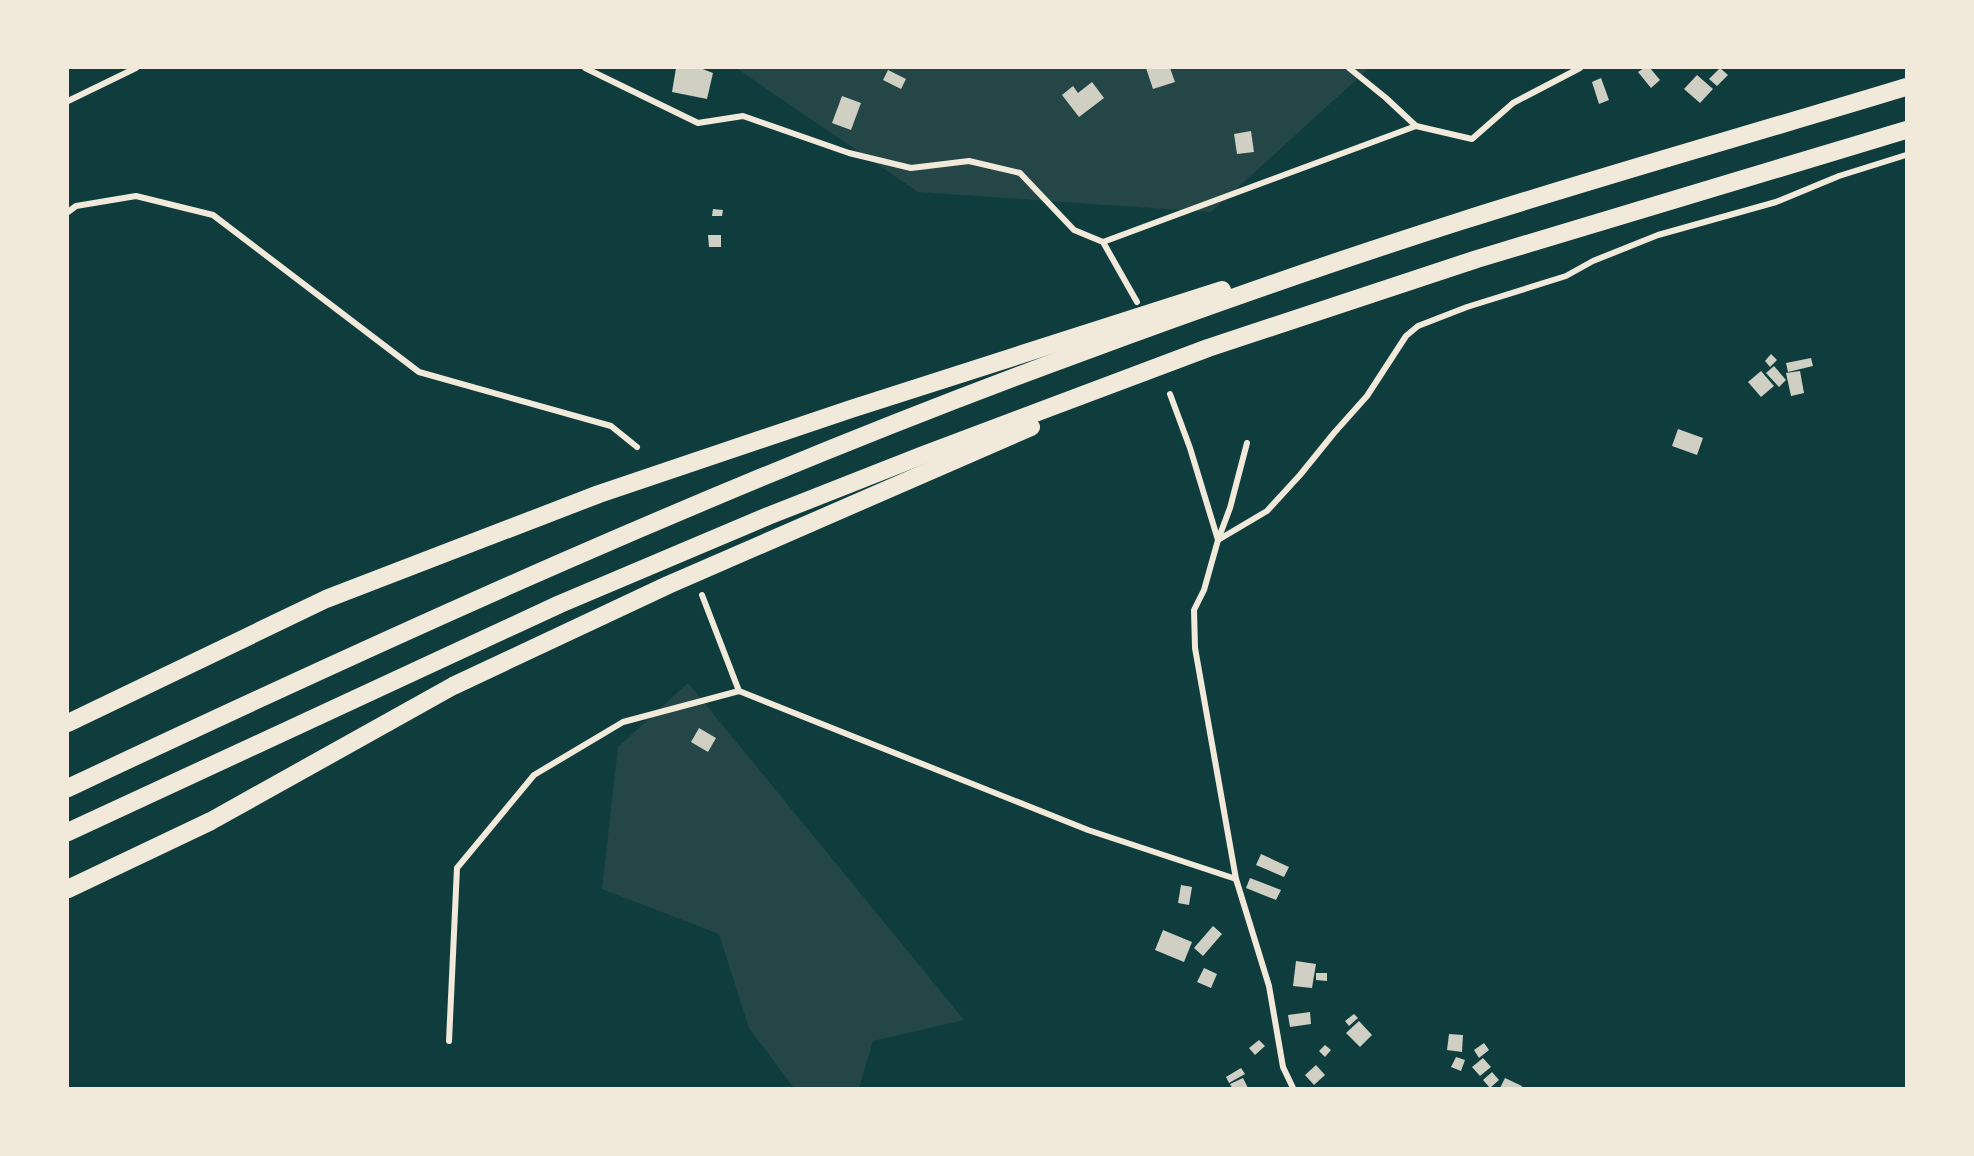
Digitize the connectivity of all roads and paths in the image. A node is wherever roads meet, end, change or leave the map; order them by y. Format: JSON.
{"nodes":[{"id":1,"x":136,"y":68,"type":"edge"},
{"id":2,"x":588,"y":68,"type":"edge"},
{"id":3,"x":1349,"y":68,"type":"edge"},
{"id":4,"x":1580,"y":68,"type":"edge"},
{"id":5,"x":1906,"y":87,"type":"edge"},
{"id":6,"x":68,"y":101,"type":"edge"},
{"id":7,"x":1416,"y":126,"type":"junction"},
{"id":8,"x":1906,"y":130,"type":"edge"},
{"id":9,"x":1906,"y":155,"type":"edge"},
{"id":10,"x":68,"y":212,"type":"edge"},
{"id":11,"x":1460,"y":221,"type":"junction"},
{"id":12,"x":1103,"y":242,"type":"junction"},
{"id":13,"x":1137,"y":302,"type":"dead end"},
{"id":14,"x":1208,"y":348,"type":"junction"},
{"id":15,"x":1170,"y":393,"type":"dead end"},
{"id":16,"x":1247,"y":443,"type":"dead end"},
{"id":17,"x":638,"y":447,"type":"dead end"},
{"id":18,"x":1218,"y":540,"type":"junction"},
{"id":19,"x":702,"y":595,"type":"dead end"},
{"id":20,"x":739,"y":691,"type":"junction"},
{"id":21,"x":68,"y":723,"type":"edge"},
{"id":22,"x":68,"y":788,"type":"edge"},
{"id":23,"x":68,"y":832,"type":"edge"},
{"id":24,"x":1236,"y":879,"type":"junction"},
{"id":25,"x":68,"y":889,"type":"edge"},
{"id":26,"x":448,"y":1041,"type":"dead end"},
{"id":27,"x":1293,"y":1089,"type":"edge"}],
"edges":[{"from":1,"to":6,"type":"street"},
{"from":2,"to":12,"type":"street"},
{"from":3,"to":7,"type":"street"},
{"from":4,"to":7,"type":"street"},
{"from":5,"to":11,"type":"highway"},
{"from":7,"to":12,"type":"street"},
{"from":8,"to":14,"type":"highway"},
{"from":9,"to":18,"type":"street"},
{"from":10,"to":17,"type":"street"},
{"from":11,"to":21,"type":"highway"},
{"from":11,"to":22,"type":"highway"},
{"from":12,"to":13,"type":"street"},
{"from":14,"to":23,"type":"highway"},
{"from":14,"to":25,"type":"highway"},
{"from":15,"to":18,"type":"street"},
{"from":16,"to":18,"type":"street"},
{"from":18,"to":24,"type":"street"},
{"from":19,"to":20,"type":"street"},
{"from":20,"to":24,"type":"street"},
{"from":20,"to":26,"type":"street"},
{"from":24,"to":27,"type":"street"}]}
